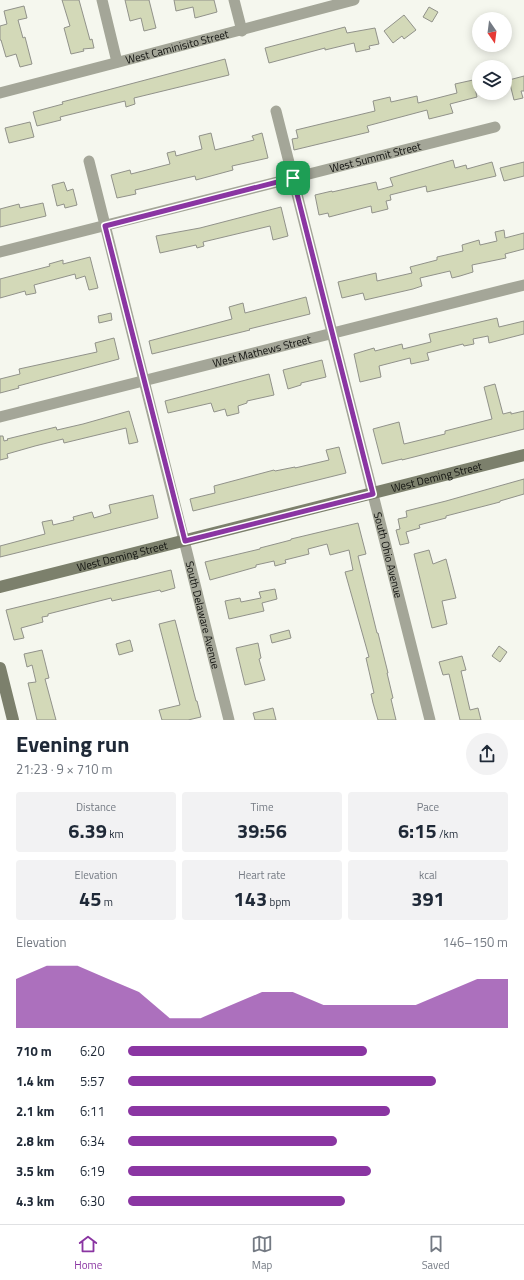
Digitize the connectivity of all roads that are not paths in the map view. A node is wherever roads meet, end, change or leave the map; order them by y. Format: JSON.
{"nodes":[{"id":1,"x":102,"y":0,"type":"edge"},
{"id":2,"x":234,"y":0,"type":"edge"},
{"id":3,"x":354,"y":0,"type":"edge"},
{"id":4,"x":242,"y":31,"type":"junction"},
{"id":5,"x":117,"y":62,"type":"junction"},
{"id":6,"x":0,"y":93,"type":"edge"},
{"id":7,"x":276,"y":110,"type":"dead end"},
{"id":8,"x":495,"y":127,"type":"dead end"},
{"id":9,"x":88,"y":161,"type":"dead end"},
{"id":10,"x":293,"y":178,"type":"junction"},
{"id":11,"x":105,"y":226,"type":"junction"},
{"id":12,"x":0,"y":252,"type":"edge"},
{"id":13,"x":524,"y":285,"type":"edge"},
{"id":14,"x":333,"y":334,"type":"junction"},
{"id":15,"x":143,"y":381,"type":"junction"},
{"id":16,"x":0,"y":417,"type":"edge"},
{"id":17,"x":524,"y":455,"type":"edge"},
{"id":18,"x":373,"y":494,"type":"junction"},
{"id":19,"x":185,"y":541,"type":"junction"},
{"id":20,"x":0,"y":587,"type":"edge"},
{"id":21,"x":0,"y":668,"type":"edge"},
{"id":22,"x":13,"y":720,"type":"edge"},
{"id":23,"x":229,"y":720,"type":"edge"},
{"id":24,"x":430,"y":720,"type":"edge"}],
"edges":[{"from":1,"to":5,"type":"street"},
{"from":2,"to":4,"type":"street"},
{"from":3,"to":4,"type":"street","name":"West Caminisito Street"},
{"from":4,"to":5,"type":"street","name":"West Caminisito Street"},
{"from":5,"to":6,"type":"street","name":"West Caminisito Street"},
{"from":7,"to":10,"type":"street","name":"South Ohio Avenue"},
{"from":8,"to":10,"type":"street","name":"West Summit Street"},
{"from":9,"to":11,"type":"street","name":"South Delaware Avenue"},
{"from":10,"to":11,"type":"street","name":"West Summit Street"},
{"from":10,"to":14,"type":"street","name":"South Ohio Avenue"},
{"from":11,"to":12,"type":"street","name":"West Summit Street"},
{"from":11,"to":15,"type":"street","name":"South Delaware Avenue"},
{"from":13,"to":14,"type":"street","name":"West Mathews Street"},
{"from":14,"to":15,"type":"street","name":"West Mathews Street"},
{"from":14,"to":18,"type":"street","name":"South Ohio Avenue"},
{"from":15,"to":16,"type":"street","name":"West Mathews Street"},
{"from":15,"to":19,"type":"street","name":"South Delaware Avenue"},
{"from":17,"to":18,"type":"street","name":"West Deming Street"},
{"from":18,"to":19,"type":"street","name":"West Deming Street"},
{"from":18,"to":24,"type":"street","name":"South Ohio Avenue"},
{"from":19,"to":20,"type":"street","name":"West Deming Street"},
{"from":19,"to":23,"type":"street","name":"South Delaware Avenue"},
{"from":21,"to":22,"type":"street"}]}
